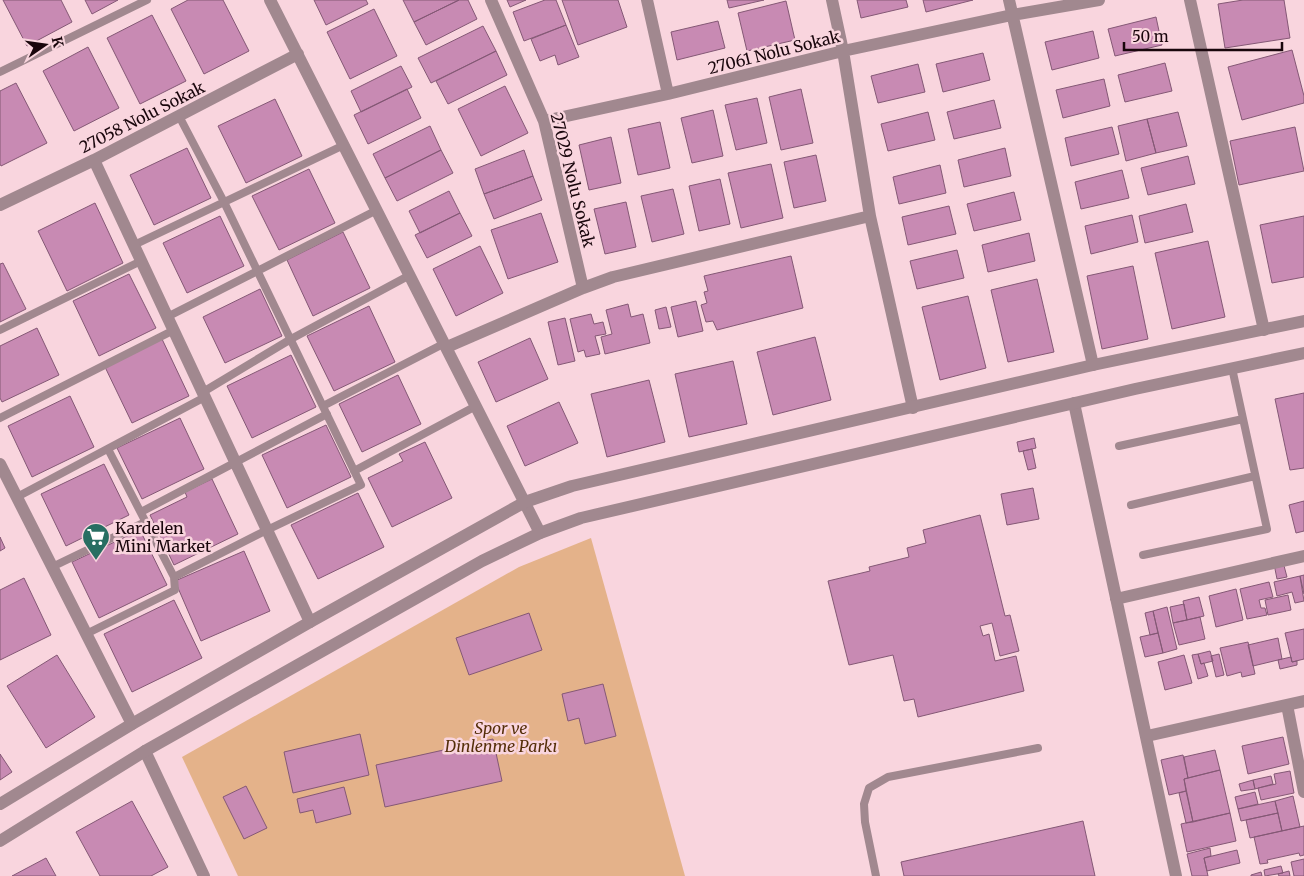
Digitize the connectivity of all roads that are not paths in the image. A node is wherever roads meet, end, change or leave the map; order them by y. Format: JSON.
{"nodes":[{"id":1,"x":147,"y":0,"type":"edge"},
{"id":2,"x":270,"y":0,"type":"edge"},
{"id":3,"x":491,"y":0,"type":"edge"},
{"id":4,"x":647,"y":0,"type":"edge"},
{"id":5,"x":832,"y":0,"type":"edge"},
{"id":6,"x":1009,"y":0,"type":"edge"},
{"id":7,"x":1099,"y":0,"type":"edge"},
{"id":8,"x":1190,"y":0,"type":"edge"},
{"id":9,"x":1012,"y":15,"type":"junction"},
{"id":10,"x":843,"y":52,"type":"junction"},
{"id":11,"x":298,"y":54,"type":"junction"},
{"id":12,"x":0,"y":72,"type":"edge"},
{"id":13,"x":668,"y":94,"type":"junction"},
{"id":14,"x":179,"y":116,"type":"junction"},
{"id":15,"x":544,"y":121,"type":"junction"},
{"id":16,"x":344,"y":144,"type":"junction"},
{"id":17,"x":94,"y":160,"type":"junction"},
{"id":18,"x":224,"y":202,"type":"junction"},
{"id":19,"x":0,"y":205,"type":"edge"},
{"id":20,"x":376,"y":210,"type":"junction"},
{"id":21,"x":870,"y":216,"type":"junction"},
{"id":22,"x":134,"y":245,"type":"junction"},
{"id":23,"x":141,"y":261,"type":"junction"},
{"id":24,"x":258,"y":271,"type":"junction"},
{"id":25,"x":410,"y":275,"type":"junction"},
{"id":26,"x":583,"y":288,"type":"junction"},
{"id":27,"x":168,"y":317,"type":"junction"},
{"id":28,"x":1304,"y":321,"type":"edge"},
{"id":29,"x":0,"y":330,"type":"edge"},
{"id":30,"x":174,"y":330,"type":"junction"},
{"id":31,"x":1264,"y":330,"type":"junction"},
{"id":32,"x":291,"y":339,"type":"junction"},
{"id":33,"x":446,"y":345,"type":"junction"},
{"id":34,"x":1304,"y":353,"type":"edge"},
{"id":35,"x":1093,"y":365,"type":"junction"},
{"id":36,"x":1232,"y":368,"type":"junction"},
{"id":37,"x":204,"y":394,"type":"junction"},
{"id":38,"x":1074,"y":403,"type":"junction"},
{"id":39,"x":322,"y":406,"type":"junction"},
{"id":40,"x":476,"y":406,"type":"junction"},
{"id":41,"x":913,"y":408,"type":"junction"},
{"id":42,"x":326,"y":414,"type":"junction"},
{"id":43,"x":0,"y":418,"type":"edge"},
{"id":44,"x":1243,"y":419,"type":"junction"},
{"id":45,"x":1119,"y":446,"type":"dead end"},
{"id":46,"x":108,"y":449,"type":"junction"},
{"id":47,"x":236,"y":463,"type":"junction"},
{"id":48,"x":0,"y":464,"type":"edge"},
{"id":49,"x":354,"y":471,"type":"junction"},
{"id":50,"x":1255,"y":476,"type":"junction"},
{"id":51,"x":17,"y":497,"type":"junction"},
{"id":52,"x":525,"y":502,"type":"junction"},
{"id":53,"x":1132,"y":505,"type":"dead end"},
{"id":54,"x":141,"y":512,"type":"junction"},
{"id":55,"x":146,"y":522,"type":"junction"},
{"id":56,"x":267,"y":530,"type":"junction"},
{"id":57,"x":540,"y":533,"type":"junction"},
{"id":58,"x":1143,"y":556,"type":"dead end"},
{"id":59,"x":1304,"y":556,"type":"edge"},
{"id":60,"x":52,"y":567,"type":"junction"},
{"id":61,"x":174,"y":577,"type":"junction"},
{"id":62,"x":1116,"y":599,"type":"junction"},
{"id":63,"x":310,"y":622,"type":"junction"},
{"id":64,"x":86,"y":634,"type":"junction"},
{"id":65,"x":1304,"y":701,"type":"edge"},
{"id":66,"x":1286,"y":704,"type":"junction"},
{"id":67,"x":132,"y":724,"type":"junction"},
{"id":68,"x":1147,"y":736,"type":"junction"},
{"id":69,"x":1038,"y":748,"type":"dead end"},
{"id":70,"x":145,"y":751,"type":"junction"},
{"id":71,"x":1304,"y":792,"type":"edge"},
{"id":72,"x":0,"y":804,"type":"edge"},
{"id":73,"x":0,"y":841,"type":"edge"},
{"id":74,"x":204,"y":876,"type":"edge"},
{"id":75,"x":876,"y":876,"type":"edge"},
{"id":76,"x":1176,"y":876,"type":"edge"}],
"edges":[{"from":1,"to":12,"type":"lane"},
{"from":2,"to":11,"type":"street"},
{"from":3,"to":15,"type":"street","name":"27029 Nolu Sokak"},
{"from":4,"to":13,"type":"street"},
{"from":5,"to":10,"type":"street"},
{"from":6,"to":9,"type":"street"},
{"from":7,"to":9,"type":"street","name":"27061 Nolu Sokak"},
{"from":8,"to":31,"type":"street"},
{"from":9,"to":10,"type":"street","name":"27061 Nolu Sokak"},
{"from":9,"to":35,"type":"street"},
{"from":10,"to":13,"type":"street","name":"27061 Nolu Sokak"},
{"from":10,"to":21,"type":"street"},
{"from":11,"to":14,"type":"street","name":"27058 Nolu Sokak"},
{"from":11,"to":16,"type":"street"},
{"from":13,"to":15,"type":"street","name":"27061 Nolu Sokak"},
{"from":14,"to":17,"type":"street","name":"27058 Nolu Sokak"},
{"from":14,"to":18,"type":"lane"},
{"from":15,"to":26,"type":"street","name":"27029 Nolu Sokak"},
{"from":16,"to":18,"type":"lane"},
{"from":16,"to":20,"type":"street"},
{"from":17,"to":19,"type":"street","name":"27058 Nolu Sokak"},
{"from":17,"to":22,"type":"street"},
{"from":18,"to":22,"type":"lane"},
{"from":18,"to":24,"type":"lane"},
{"from":20,"to":24,"type":"lane"},
{"from":20,"to":25,"type":"street"},
{"from":21,"to":26,"type":"street"},
{"from":21,"to":41,"type":"street"},
{"from":22,"to":23,"type":"street"},
{"from":23,"to":27,"type":"street"},
{"from":23,"to":29,"type":"lane"},
{"from":24,"to":27,"type":"lane"},
{"from":24,"to":32,"type":"lane"},
{"from":25,"to":32,"type":"lane"},
{"from":25,"to":33,"type":"street"},
{"from":26,"to":33,"type":"street"},
{"from":27,"to":30,"type":"street"},
{"from":28,"to":31,"type":"street"},
{"from":30,"to":37,"type":"street"},
{"from":30,"to":43,"type":"lane"},
{"from":31,"to":35,"type":"street"},
{"from":32,"to":37,"type":"lane"},
{"from":32,"to":39,"type":"lane"},
{"from":33,"to":39,"type":"lane"},
{"from":33,"to":40,"type":"street"},
{"from":34,"to":36,"type":"street"},
{"from":35,"to":41,"type":"street"},
{"from":36,"to":38,"type":"street"},
{"from":36,"to":44,"type":"lane"},
{"from":37,"to":46,"type":"lane"},
{"from":37,"to":47,"type":"street"},
{"from":38,"to":57,"type":"street"},
{"from":38,"to":62,"type":"street"},
{"from":39,"to":42,"type":"lane"},
{"from":40,"to":49,"type":"lane"},
{"from":40,"to":52,"type":"street"},
{"from":41,"to":52,"type":"street"},
{"from":42,"to":47,"type":"lane"},
{"from":42,"to":49,"type":"lane"},
{"from":44,"to":45,"type":"lane"},
{"from":44,"to":50,"type":"lane"},
{"from":46,"to":51,"type":"lane"},
{"from":46,"to":54,"type":"lane"},
{"from":47,"to":54,"type":"lane"},
{"from":47,"to":56,"type":"street"},
{"from":48,"to":51,"type":"street"},
{"from":49,"to":56,"type":"lane"},
{"from":50,"to":53,"type":"lane"},
{"from":50,"to":58,"type":"lane"},
{"from":51,"to":60,"type":"street"},
{"from":52,"to":57,"type":"street"},
{"from":52,"to":63,"type":"street"},
{"from":54,"to":55,"type":"lane"},
{"from":55,"to":60,"type":"lane"},
{"from":55,"to":61,"type":"lane"},
{"from":56,"to":61,"type":"lane"},
{"from":56,"to":63,"type":"street"},
{"from":57,"to":70,"type":"street"},
{"from":59,"to":62,"type":"street"},
{"from":60,"to":64,"type":"street"},
{"from":61,"to":64,"type":"lane"},
{"from":62,"to":68,"type":"street"},
{"from":63,"to":67,"type":"street"},
{"from":64,"to":67,"type":"street"},
{"from":65,"to":66,"type":"street"},
{"from":66,"to":68,"type":"street"},
{"from":66,"to":71,"type":"street"},
{"from":67,"to":72,"type":"street"},
{"from":68,"to":76,"type":"street"},
{"from":69,"to":75,"type":"lane"},
{"from":70,"to":73,"type":"street"},
{"from":70,"to":74,"type":"street"}]}
